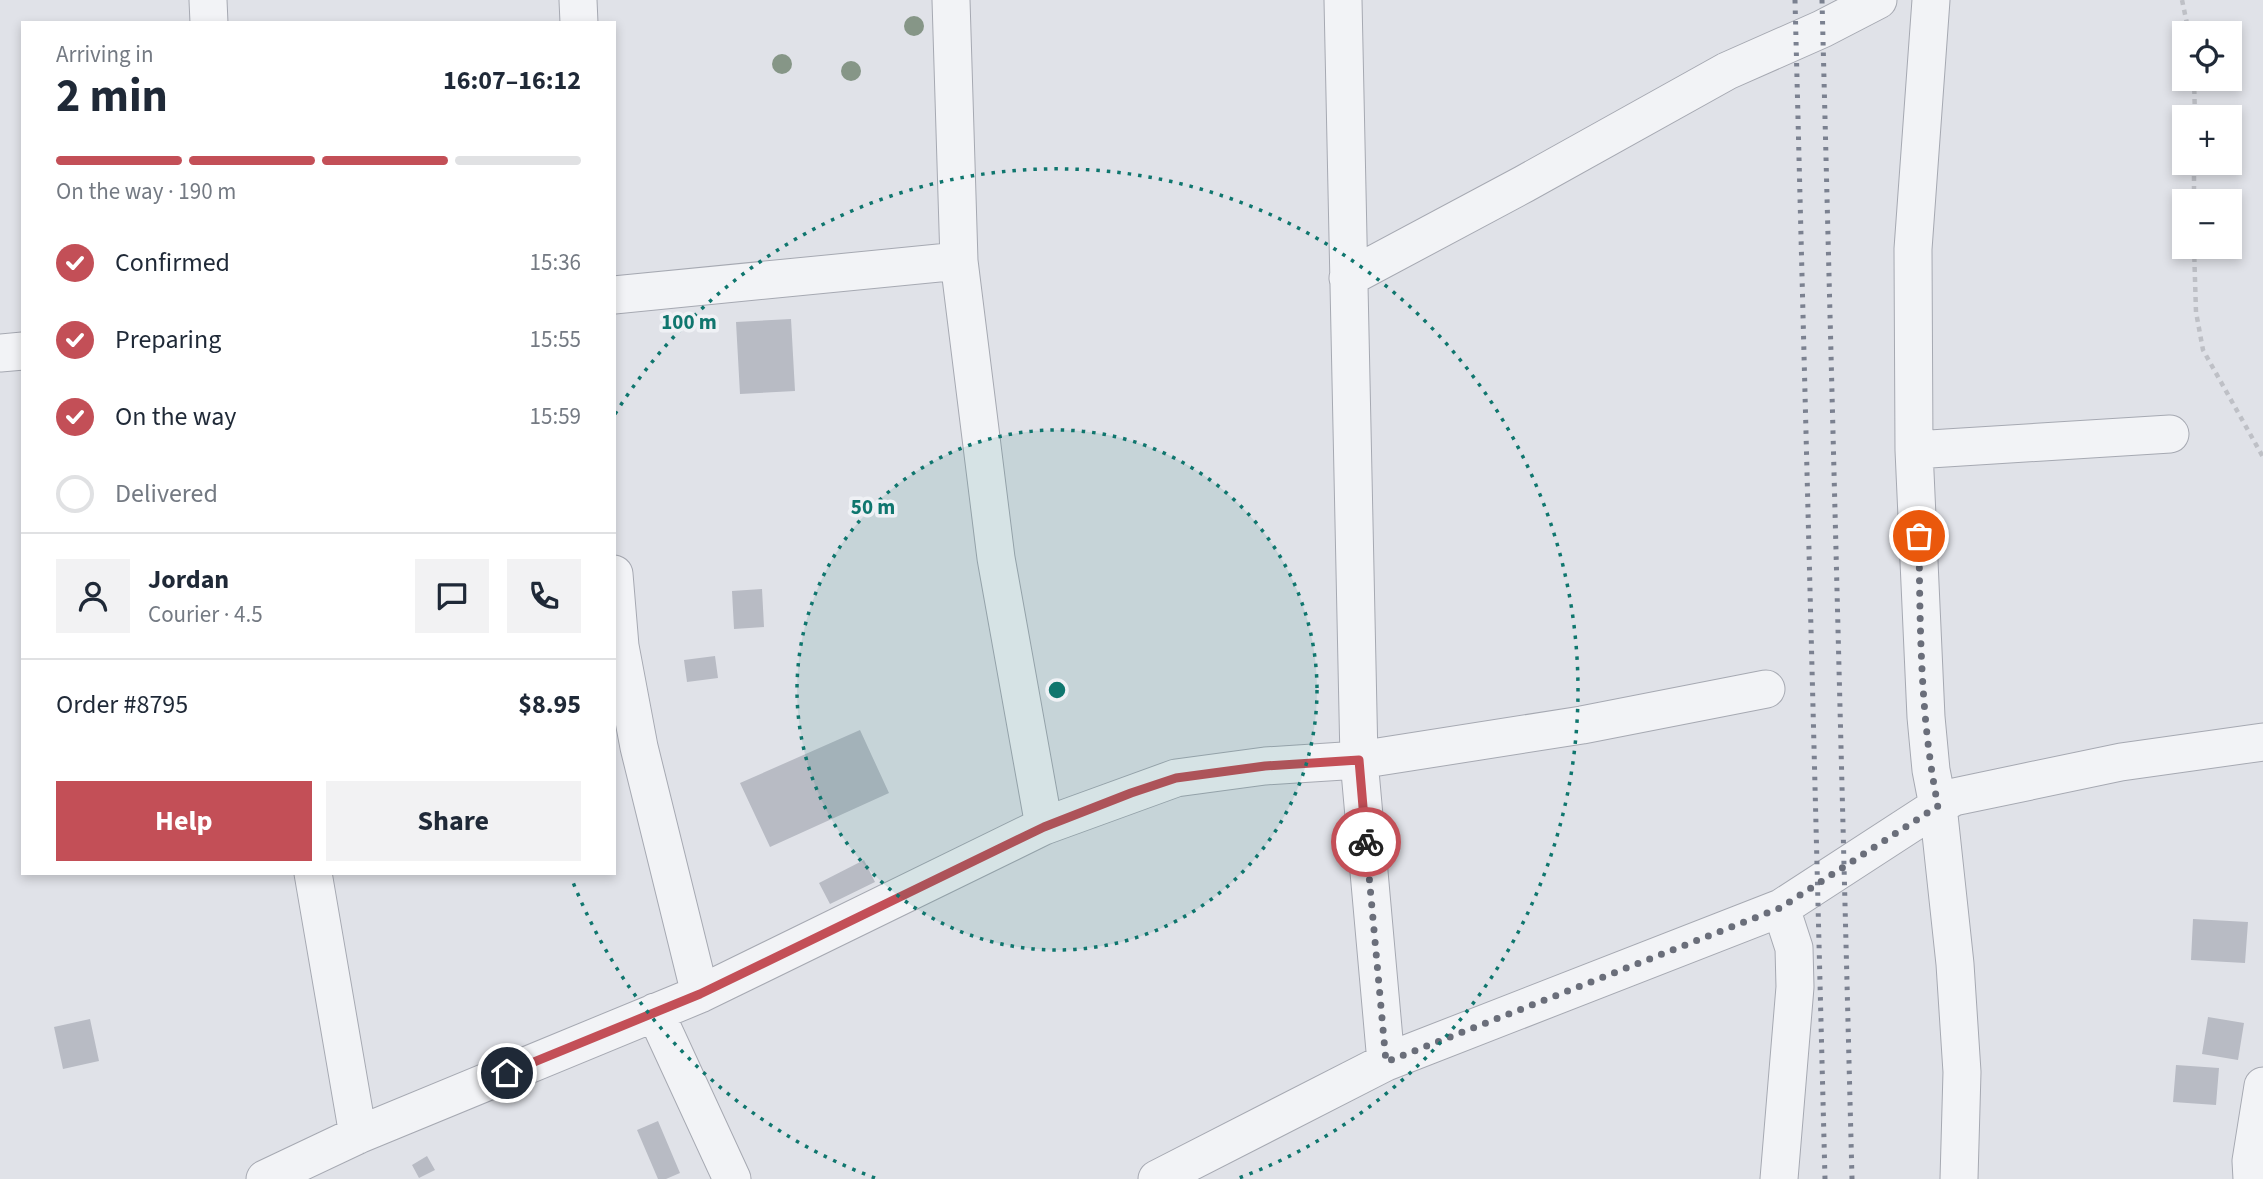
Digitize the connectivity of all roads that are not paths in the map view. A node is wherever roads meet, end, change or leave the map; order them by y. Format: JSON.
{"nodes":[{"id":1,"x":208,"y":0,"type":"edge"},
{"id":2,"x":578,"y":0,"type":"edge"},
{"id":3,"x":951,"y":0,"type":"edge"},
{"id":4,"x":1343,"y":0,"type":"edge"},
{"id":5,"x":1878,"y":0,"type":"edge"},
{"id":6,"x":1931,"y":0,"type":"edge"},
{"id":7,"x":209,"y":21,"type":"edge"},
{"id":8,"x":579,"y":21,"type":"edge"},
{"id":9,"x":959,"y":261,"type":"junction"},
{"id":10,"x":1348,"y":278,"type":"junction"},
{"id":11,"x":616,"y":295,"type":"edge"},
{"id":12,"x":21,"y":351,"type":"edge"},
{"id":13,"x":0,"y":353,"type":"edge"},
{"id":14,"x":2170,"y":434,"type":"dead end"},
{"id":15,"x":1914,"y":450,"type":"junction"},
{"id":16,"x":616,"y":599,"type":"edge"},
{"id":17,"x":1766,"y":689,"type":"dead end"},
{"id":18,"x":2263,"y":742,"type":"edge"},
{"id":19,"x":1359,"y":760,"type":"junction"},
{"id":20,"x":1938,"y":806,"type":"junction"},
{"id":21,"x":1044,"y":827,"type":"junction"},
{"id":22,"x":313,"y":875,"type":"edge"},
{"id":23,"x":1780,"y":908,"type":"junction"},
{"id":24,"x":700,"y":994,"type":"junction"},
{"id":25,"x":655,"y":1012,"type":"junction"},
{"id":26,"x":1386,"y":1062,"type":"junction"},
{"id":27,"x":2263,"y":1086,"type":"edge"},
{"id":28,"x":358,"y":1135,"type":"junction"},
{"id":29,"x":265,"y":1179,"type":"edge"},
{"id":30,"x":732,"y":1179,"type":"edge"},
{"id":31,"x":1157,"y":1179,"type":"edge"},
{"id":32,"x":1779,"y":1179,"type":"edge"},
{"id":33,"x":1959,"y":1179,"type":"edge"},
{"id":34,"x":2252,"y":1179,"type":"edge"}],
"edges":[{"from":1,"to":7,"type":"street"},
{"from":2,"to":8,"type":"street"},
{"from":3,"to":9,"type":"street"},
{"from":4,"to":10,"type":"street"},
{"from":5,"to":10,"type":"street"},
{"from":6,"to":15,"type":"street"},
{"from":9,"to":11,"type":"street"},
{"from":9,"to":21,"type":"street"},
{"from":10,"to":19,"type":"street"},
{"from":12,"to":13,"type":"street"},
{"from":14,"to":15,"type":"street"},
{"from":15,"to":20,"type":"street"},
{"from":16,"to":24,"type":"street"},
{"from":17,"to":19,"type":"street"},
{"from":18,"to":20,"type":"street"},
{"from":19,"to":21,"type":"street"},
{"from":19,"to":26,"type":"street"},
{"from":20,"to":23,"type":"street"},
{"from":20,"to":33,"type":"street"},
{"from":21,"to":24,"type":"street"},
{"from":22,"to":28,"type":"street"},
{"from":23,"to":26,"type":"street"},
{"from":23,"to":32,"type":"street"},
{"from":24,"to":25,"type":"street"},
{"from":25,"to":28,"type":"street"},
{"from":25,"to":30,"type":"street"},
{"from":26,"to":31,"type":"street"},
{"from":27,"to":34,"type":"street"},
{"from":28,"to":29,"type":"street"}]}
